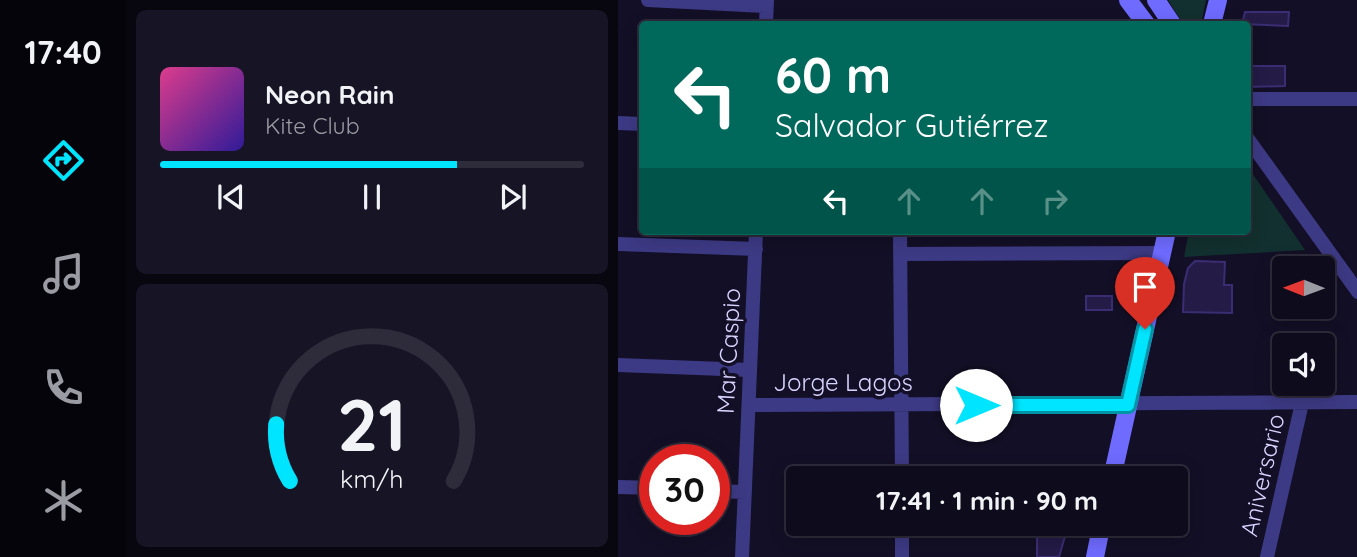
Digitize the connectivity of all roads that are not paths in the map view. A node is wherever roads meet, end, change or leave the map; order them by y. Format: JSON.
{"nodes":[{"id":1,"x":648,"y":0,"type":"edge"},
{"id":2,"x":1128,"y":0,"type":"edge"},
{"id":3,"x":1156,"y":0,"type":"edge"},
{"id":4,"x":1218,"y":0,"type":"edge"},
{"id":5,"x":766,"y":3,"type":"edge"},
{"id":6,"x":766,"y":21,"type":"edge"},
{"id":7,"x":1144,"y":21,"type":"edge"},
{"id":8,"x":1170,"y":21,"type":"edge"},
{"id":9,"x":1213,"y":21,"type":"edge"},
{"id":10,"x":1251,"y":99,"type":"edge"},
{"id":11,"x":1357,"y":99,"type":"edge"},
{"id":12,"x":618,"y":123,"type":"edge"},
{"id":13,"x":639,"y":124,"type":"edge"},
{"id":14,"x":1251,"y":143,"type":"edge"},
{"id":15,"x":756,"y":235,"type":"edge"},
{"id":16,"x":900,"y":235,"type":"edge"},
{"id":17,"x":1167,"y":235,"type":"edge"},
{"id":18,"x":618,"y":244,"type":"edge"},
{"id":19,"x":756,"y":249,"type":"junction"},
{"id":20,"x":1163,"y":253,"type":"junction"},
{"id":21,"x":900,"y":254,"type":"junction"},
{"id":22,"x":1357,"y":292,"type":"edge"},
{"id":23,"x":618,"y":365,"type":"edge"},
{"id":24,"x":750,"y":370,"type":"junction"},
{"id":25,"x":1357,"y":402,"type":"edge"},
{"id":26,"x":1302,"y":403,"type":"junction"},
{"id":27,"x":749,"y":405,"type":"junction"},
{"id":28,"x":901,"y":405,"type":"junction"},
{"id":29,"x":1128,"y":405,"type":"junction"},
{"id":30,"x":902,"y":466,"type":"edge"},
{"id":31,"x":1115,"y":466,"type":"edge"},
{"id":32,"x":618,"y":487,"type":"edge"},
{"id":33,"x":639,"y":488,"type":"edge"},
{"id":34,"x":730,"y":492,"type":"edge"},
{"id":35,"x":745,"y":492,"type":"junction"},
{"id":36,"x":902,"y":536,"type":"edge"},
{"id":37,"x":1099,"y":536,"type":"edge"},
{"id":38,"x":742,"y":557,"type":"edge"},
{"id":39,"x":902,"y":557,"type":"edge"},
{"id":40,"x":1095,"y":557,"type":"edge"},
{"id":41,"x":1267,"y":557,"type":"edge"}],
"edges":[{"from":1,"to":5,"type":"street"},
{"from":2,"to":7,"type":"main road"},
{"from":3,"to":8,"type":"main road"},
{"from":4,"to":9,"type":"main road"},
{"from":5,"to":6,"type":"street"},
{"from":10,"to":11,"type":"street"},
{"from":12,"to":13,"type":"street"},
{"from":14,"to":22,"type":"street"},
{"from":15,"to":19,"type":"street","name":"Mar Caspio"},
{"from":16,"to":21,"type":"street"},
{"from":17,"to":20,"type":"main road"},
{"from":18,"to":19,"type":"street"},
{"from":19,"to":24,"type":"street","name":"Mar Caspio"},
{"from":20,"to":21,"type":"street"},
{"from":20,"to":29,"type":"main road"},
{"from":21,"to":28,"type":"street"},
{"from":23,"to":24,"type":"street"},
{"from":24,"to":27,"type":"street","name":"Mar Caspio"},
{"from":25,"to":26,"type":"street","name":"Jorge Lagos"},
{"from":26,"to":29,"type":"street","name":"Jorge Lagos"},
{"from":26,"to":41,"type":"street","name":"Aniversario"},
{"from":27,"to":28,"type":"street","name":"Jorge Lagos"},
{"from":27,"to":35,"type":"street","name":"Mar Caspio"},
{"from":28,"to":29,"type":"street","name":"Jorge Lagos"},
{"from":28,"to":30,"type":"street"},
{"from":29,"to":31,"type":"main road"},
{"from":32,"to":33,"type":"street"},
{"from":34,"to":35,"type":"street"},
{"from":35,"to":38,"type":"street","name":"Mar Caspio"},
{"from":36,"to":39,"type":"street"},
{"from":37,"to":40,"type":"main road"}]}
